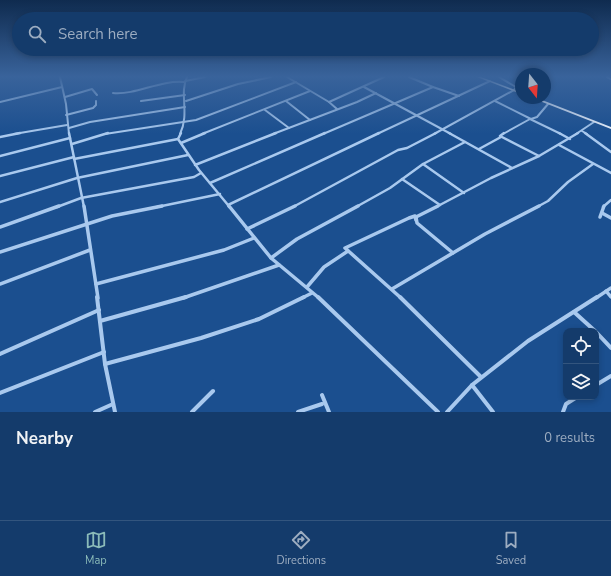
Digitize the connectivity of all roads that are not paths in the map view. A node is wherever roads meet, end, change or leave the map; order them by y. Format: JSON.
{"nodes":[{"id":1,"x":22,"y":96,"type":"edge"},
{"id":2,"x":176,"y":96,"type":"edge"},
{"id":3,"x":185,"y":96,"type":"edge"},
{"id":4,"x":201,"y":96,"type":"edge"},
{"id":5,"x":259,"y":96,"type":"edge"},
{"id":6,"x":296,"y":96,"type":"edge"},
{"id":7,"x":320,"y":96,"type":"edge"},
{"id":8,"x":342,"y":96,"type":"edge"},
{"id":9,"x":368,"y":96,"type":"edge"},
{"id":10,"x":381,"y":96,"type":"edge"},
{"id":11,"x":411,"y":96,"type":"edge"},
{"id":12,"x":459,"y":96,"type":"edge"},
{"id":13,"x":503,"y":96,"type":"edge"},
{"id":14,"x":65,"y":97,"type":"edge"},
{"id":15,"x":96,"y":101,"type":"dead end"},
{"id":16,"x":142,"y":101,"type":"dead end"},
{"id":17,"x":186,"y":101,"type":"junction"},
{"id":18,"x":286,"y":101,"type":"junction"},
{"id":19,"x":495,"y":101,"type":"junction"},
{"id":20,"x":0,"y":102,"type":"edge"},
{"id":21,"x":329,"y":102,"type":"junction"},
{"id":22,"x":393,"y":104,"type":"junction"},
{"id":23,"x":548,"y":104,"type":"joint"},
{"id":24,"x":185,"y":107,"type":"junction"},
{"id":25,"x":337,"y":109,"type":"junction"},
{"id":26,"x":265,"y":110,"type":"junction"},
{"id":27,"x":66,"y":115,"type":"junction"},
{"id":28,"x":417,"y":116,"type":"junction"},
{"id":29,"x":531,"y":119,"type":"junction"},
{"id":30,"x":310,"y":120,"type":"junction"},
{"id":31,"x":185,"y":122,"type":"junction"},
{"id":32,"x":594,"y":122,"type":"junction"},
{"id":33,"x":68,"y":126,"type":"junction"},
{"id":34,"x":289,"y":128,"type":"junction"},
{"id":35,"x":611,"y":128,"type":"edge"},
{"id":36,"x":443,"y":130,"type":"junction"},
{"id":37,"x":582,"y":131,"type":"junction"},
{"id":38,"x":0,"y":137,"type":"edge"},
{"id":39,"x":501,"y":137,"type":"junction"},
{"id":40,"x":70,"y":138,"type":"junction"},
{"id":41,"x":178,"y":139,"type":"junction"},
{"id":42,"x":570,"y":139,"type":"junction"},
{"id":43,"x":464,"y":142,"type":"junction"},
{"id":44,"x":181,"y":143,"type":"junction"},
{"id":45,"x":72,"y":144,"type":"junction"},
{"id":46,"x":559,"y":145,"type":"junction"},
{"id":47,"x":479,"y":149,"type":"junction"},
{"id":48,"x":611,"y":152,"type":"edge"},
{"id":49,"x":188,"y":155,"type":"junction"},
{"id":50,"x":0,"y":156,"type":"edge"},
{"id":51,"x":539,"y":156,"type":"junction"},
{"id":52,"x":74,"y":158,"type":"junction"},
{"id":53,"x":423,"y":164,"type":"junction"},
{"id":54,"x":593,"y":164,"type":"junction"},
{"id":55,"x":195,"y":165,"type":"junction"},
{"id":56,"x":512,"y":168,"type":"junction"},
{"id":57,"x":201,"y":173,"type":"junction"},
{"id":58,"x":611,"y":174,"type":"edge"},
{"id":59,"x":0,"y":176,"type":"edge"},
{"id":60,"x":77,"y":178,"type":"junction"},
{"id":61,"x":402,"y":179,"type":"junction"},
{"id":62,"x":210,"y":183,"type":"junction"},
{"id":63,"x":464,"y":193,"type":"junction"},
{"id":64,"x":220,"y":194,"type":"junction"},
{"id":65,"x":81,"y":198,"type":"junction"},
{"id":66,"x":611,"y":200,"type":"edge"},
{"id":67,"x":0,"y":202,"type":"edge"},
{"id":68,"x":228,"y":205,"type":"junction"},
{"id":69,"x":440,"y":205,"type":"junction"},
{"id":70,"x":602,"y":213,"type":"junction"},
{"id":71,"x":600,"y":217,"type":"dead end"},
{"id":72,"x":611,"y":218,"type":"edge"},
{"id":73,"x":416,"y":220,"type":"junction"},
{"id":74,"x":86,"y":223,"type":"junction"},
{"id":75,"x":0,"y":227,"type":"edge"},
{"id":76,"x":247,"y":229,"type":"junction"},
{"id":77,"x":254,"y":238,"type":"junction"},
{"id":78,"x":90,"y":250,"type":"junction"},
{"id":79,"x":348,"y":251,"type":"junction"},
{"id":80,"x":0,"y":252,"type":"edge"},
{"id":81,"x":453,"y":254,"type":"junction"},
{"id":82,"x":271,"y":258,"type":"junction"},
{"id":83,"x":279,"y":265,"type":"junction"},
{"id":84,"x":0,"y":284,"type":"edge"},
{"id":85,"x":96,"y":284,"type":"junction"},
{"id":86,"x":307,"y":287,"type":"junction"},
{"id":87,"x":392,"y":288,"type":"junction"},
{"id":88,"x":611,"y":288,"type":"edge"},
{"id":89,"x":606,"y":291,"type":"junction"},
{"id":90,"x":312,"y":293,"type":"junction"},
{"id":91,"x":611,"y":297,"type":"edge"},
{"id":92,"x":99,"y":310,"type":"junction"},
{"id":93,"x":574,"y":312,"type":"junction"},
{"id":94,"x":100,"y":321,"type":"junction"},
{"id":95,"x":591,"y":328,"type":"edge"},
{"id":96,"x":599,"y":336,"type":"edge"},
{"id":97,"x":611,"y":348,"type":"edge"},
{"id":98,"x":104,"y":352,"type":"junction"},
{"id":99,"x":0,"y":354,"type":"edge"},
{"id":100,"x":105,"y":364,"type":"junction"},
{"id":101,"x":611,"y":376,"type":"edge"},
{"id":102,"x":481,"y":377,"type":"junction"},
{"id":103,"x":599,"y":383,"type":"edge"},
{"id":104,"x":472,"y":385,"type":"junction"},
{"id":105,"x":213,"y":391,"type":"dead end"},
{"id":106,"x":0,"y":393,"type":"edge"},
{"id":107,"x":322,"y":395,"type":"dead end"},
{"id":108,"x":572,"y":400,"type":"edge"},
{"id":109,"x":113,"y":404,"type":"junction"},
{"id":110,"x":322,"y":404,"type":"dead end"},
{"id":111,"x":95,"y":412,"type":"edge"},
{"id":112,"x":115,"y":412,"type":"edge"},
{"id":113,"x":192,"y":412,"type":"edge"},
{"id":114,"x":298,"y":412,"type":"edge"},
{"id":115,"x":330,"y":412,"type":"edge"},
{"id":116,"x":438,"y":412,"type":"edge"},
{"id":117,"x":447,"y":412,"type":"edge"},
{"id":118,"x":493,"y":412,"type":"edge"},
{"id":119,"x":563,"y":412,"type":"edge"}],
"edges":[{"from":1,"to":20,"type":"street"},
{"from":2,"to":16,"type":"street"},
{"from":3,"to":17,"type":"street"},
{"from":4,"to":17,"type":"street"},
{"from":5,"to":31,"type":"street"},
{"from":6,"to":18,"type":"street"},
{"from":7,"to":21,"type":"street"},
{"from":8,"to":21,"type":"street"},
{"from":9,"to":25,"type":"street"},
{"from":10,"to":22,"type":"street"},
{"from":11,"to":22,"type":"street"},
{"from":12,"to":28,"type":"street"},
{"from":13,"to":19,"type":"street"},
{"from":14,"to":27,"type":"street"},
{"from":15,"to":27,"type":"street"},
{"from":17,"to":24,"type":"street"},
{"from":18,"to":26,"type":"street"},
{"from":18,"to":30,"type":"street"},
{"from":19,"to":29,"type":"street"},
{"from":19,"to":36,"type":"street"},
{"from":21,"to":25,"type":"street"},
{"from":22,"to":28,"type":"street"},
{"from":22,"to":62,"type":"street"},
{"from":23,"to":29,"type":"street"},
{"from":23,"to":32,"type":"main road"},
{"from":24,"to":31,"type":"street"},
{"from":24,"to":33,"type":"street"},
{"from":25,"to":30,"type":"street"},
{"from":26,"to":34,"type":"street"},
{"from":26,"to":44,"type":"street"},
{"from":27,"to":33,"type":"street"},
{"from":28,"to":36,"type":"street"},
{"from":28,"to":68,"type":"street"},
{"from":29,"to":39,"type":"street"},
{"from":29,"to":42,"type":"street"},
{"from":30,"to":34,"type":"street"},
{"from":31,"to":41,"type":"street"},
{"from":31,"to":45,"type":"street"},
{"from":32,"to":35,"type":"main road"},
{"from":32,"to":37,"type":"street"},
{"from":33,"to":38,"type":"street"},
{"from":33,"to":40,"type":"street"},
{"from":34,"to":55,"type":"street"},
{"from":36,"to":43,"type":"street"},
{"from":36,"to":76,"type":"street"},
{"from":37,"to":42,"type":"street"},
{"from":37,"to":48,"type":"street"},
{"from":39,"to":47,"type":"street"},
{"from":39,"to":51,"type":"street"},
{"from":40,"to":45,"type":"street"},
{"from":40,"to":50,"type":"street"},
{"from":41,"to":44,"type":"street"},
{"from":41,"to":52,"type":"street"},
{"from":42,"to":46,"type":"street"},
{"from":43,"to":47,"type":"street"},
{"from":43,"to":53,"type":"street"},
{"from":44,"to":49,"type":"street"},
{"from":45,"to":52,"type":"street"},
{"from":46,"to":51,"type":"street"},
{"from":46,"to":54,"type":"street"},
{"from":47,"to":56,"type":"street"},
{"from":49,"to":55,"type":"street"},
{"from":49,"to":60,"type":"street"},
{"from":51,"to":56,"type":"street"},
{"from":52,"to":59,"type":"street"},
{"from":52,"to":60,"type":"street"},
{"from":53,"to":61,"type":"street"},
{"from":53,"to":63,"type":"street"},
{"from":54,"to":58,"type":"street"},
{"from":54,"to":81,"type":"street"},
{"from":55,"to":57,"type":"street"},
{"from":56,"to":63,"type":"street"},
{"from":57,"to":62,"type":"street"},
{"from":57,"to":65,"type":"street"},
{"from":60,"to":65,"type":"street"},
{"from":60,"to":67,"type":"street"},
{"from":61,"to":69,"type":"street"},
{"from":61,"to":82,"type":"street"},
{"from":62,"to":64,"type":"street"},
{"from":63,"to":69,"type":"street"},
{"from":64,"to":68,"type":"street"},
{"from":64,"to":74,"type":"street"},
{"from":65,"to":74,"type":"street"},
{"from":65,"to":75,"type":"street"},
{"from":66,"to":70,"type":"street"},
{"from":68,"to":76,"type":"street"},
{"from":69,"to":73,"type":"street"},
{"from":70,"to":71,"type":"street"},
{"from":70,"to":72,"type":"street"},
{"from":73,"to":79,"type":"street"},
{"from":73,"to":81,"type":"street"},
{"from":74,"to":78,"type":"street"},
{"from":74,"to":80,"type":"street"},
{"from":76,"to":77,"type":"street"},
{"from":77,"to":82,"type":"street"},
{"from":77,"to":85,"type":"street"},
{"from":78,"to":84,"type":"street"},
{"from":78,"to":85,"type":"street"},
{"from":79,"to":86,"type":"street"},
{"from":79,"to":87,"type":"street"},
{"from":81,"to":87,"type":"street"},
{"from":82,"to":83,"type":"street"},
{"from":83,"to":86,"type":"street"},
{"from":83,"to":94,"type":"street"},
{"from":85,"to":92,"type":"street"},
{"from":86,"to":90,"type":"street"},
{"from":87,"to":102,"type":"street"},
{"from":88,"to":89,"type":"street"},
{"from":89,"to":91,"type":"street"},
{"from":89,"to":93,"type":"street"},
{"from":90,"to":100,"type":"street"},
{"from":90,"to":116,"type":"street"},
{"from":92,"to":94,"type":"street"},
{"from":92,"to":99,"type":"street"},
{"from":93,"to":95,"type":"street"},
{"from":93,"to":102,"type":"street"},
{"from":94,"to":98,"type":"street"},
{"from":96,"to":97,"type":"street"},
{"from":98,"to":100,"type":"street"},
{"from":98,"to":106,"type":"street"},
{"from":100,"to":109,"type":"street"},
{"from":101,"to":103,"type":"street"},
{"from":102,"to":104,"type":"street"},
{"from":104,"to":117,"type":"street"},
{"from":104,"to":118,"type":"street"},
{"from":105,"to":113,"type":"street"},
{"from":107,"to":115,"type":"street"},
{"from":108,"to":119,"type":"street"},
{"from":109,"to":111,"type":"street"},
{"from":109,"to":112,"type":"street"},
{"from":110,"to":114,"type":"street"}]}
